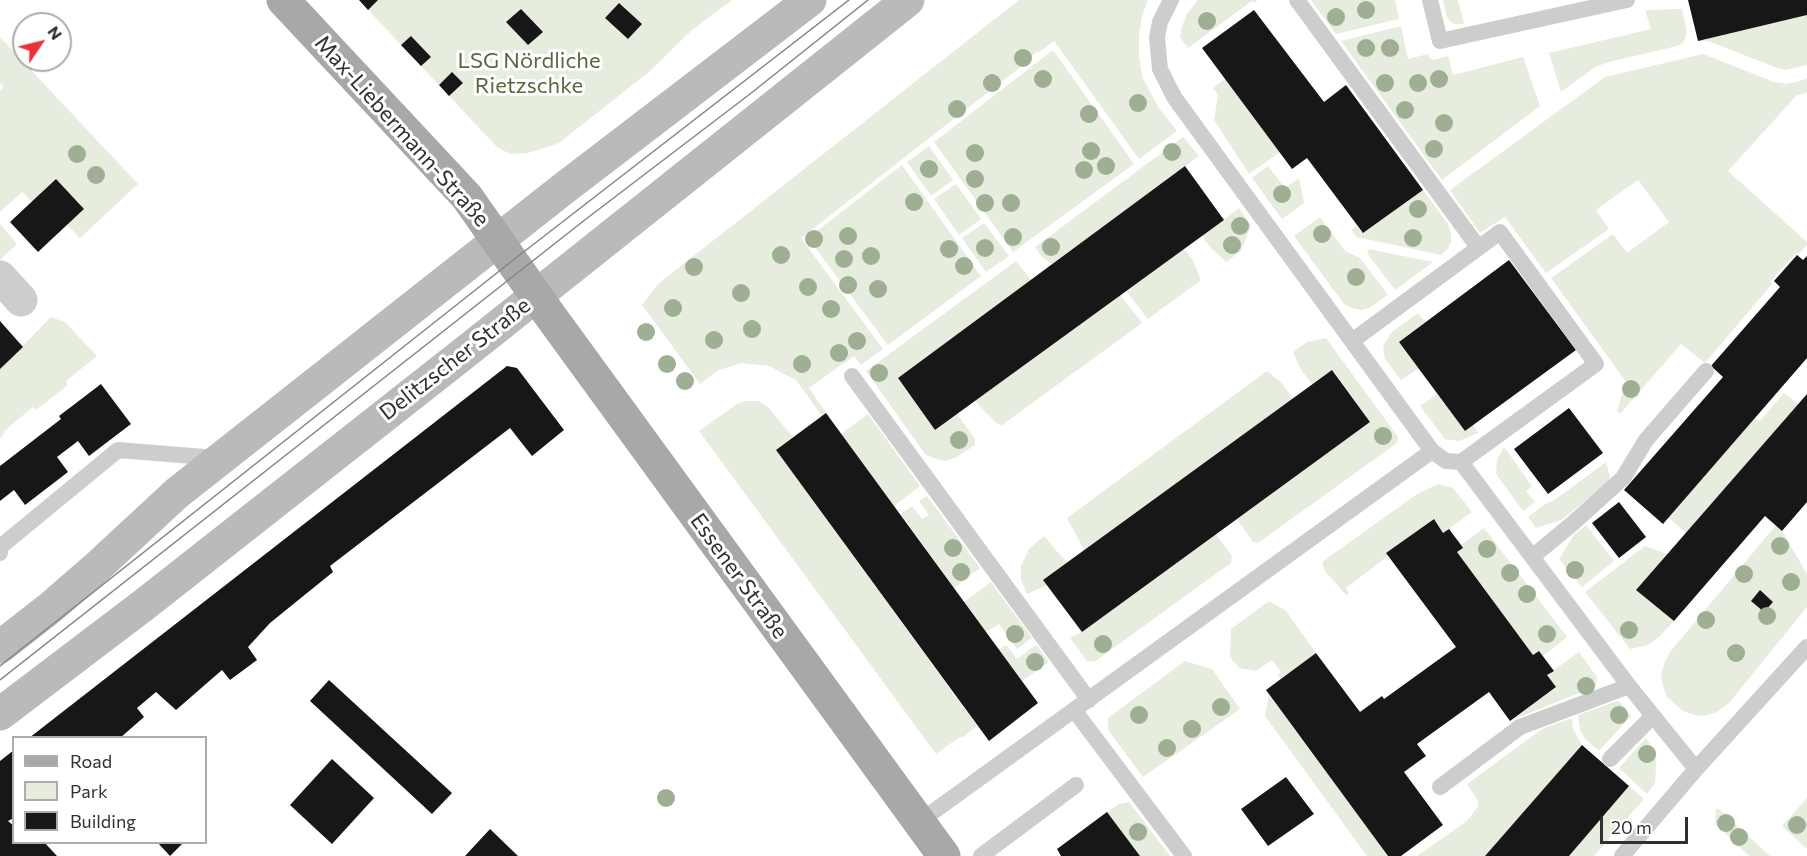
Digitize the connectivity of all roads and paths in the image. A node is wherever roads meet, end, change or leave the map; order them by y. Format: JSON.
{"nodes":[{"id":1,"x":283,"y":0,"type":"edge"},
{"id":2,"x":810,"y":0,"type":"edge"},
{"id":3,"x":908,"y":0,"type":"edge"},
{"id":4,"x":1171,"y":0,"type":"edge"},
{"id":5,"x":1297,"y":0,"type":"edge"},
{"id":6,"x":1430,"y":0,"type":"edge"},
{"id":7,"x":1628,"y":0,"type":"edge"},
{"id":8,"x":498,"y":240,"type":"junction"},
{"id":9,"x":1478,"y":248,"type":"junction"},
{"id":10,"x":536,"y":295,"type":"junction"},
{"id":11,"x":1352,"y":341,"type":"junction"},
{"id":12,"x":1706,"y":371,"type":"dead end"},
{"id":13,"x":852,"y":376,"type":"dead end"},
{"id":14,"x":1432,"y":452,"type":"junction"},
{"id":15,"x":221,"y":458,"type":"junction"},
{"id":16,"x":1461,"y":462,"type":"junction"},
{"id":17,"x":0,"y":553,"type":"edge"},
{"id":18,"x":1532,"y":557,"type":"junction"},
{"id":19,"x":0,"y":647,"type":"edge"},
{"id":20,"x":1807,"y":647,"type":"edge"},
{"id":21,"x":1629,"y":686,"type":"junction"},
{"id":22,"x":1089,"y":700,"type":"junction"},
{"id":23,"x":1074,"y":710,"type":"junction"},
{"id":24,"x":0,"y":714,"type":"edge"},
{"id":25,"x":1653,"y":716,"type":"junction"},
{"id":26,"x":1610,"y":759,"type":"dead end"},
{"id":27,"x":1696,"y":769,"type":"junction"},
{"id":28,"x":1076,"y":785,"type":"dead end"},
{"id":29,"x":1440,"y":787,"type":"dead end"},
{"id":30,"x":919,"y":822,"type":"junction"},
{"id":31,"x":944,"y":856,"type":"edge"},
{"id":32,"x":981,"y":856,"type":"edge"},
{"id":33,"x":1185,"y":856,"type":"edge"},
{"id":34,"x":1622,"y":856,"type":"edge"}],
"edges":[{"from":1,"to":8,"type":"main road","name":"Max-Liebermann-Straße"},
{"from":2,"to":8,"type":"main road"},
{"from":3,"to":10,"type":"main road","name":"Delitzscher Straße"},
{"from":4,"to":11,"type":"lane"},
{"from":5,"to":9,"type":"lane"},
{"from":6,"to":7,"type":"lane"},
{"from":8,"to":10,"type":"main road","name":"Max-Liebermann-Straße"},
{"from":8,"to":15,"type":"main road"},
{"from":9,"to":11,"type":"lane"},
{"from":9,"to":16,"type":"lane"},
{"from":10,"to":24,"type":"main road","name":"Delitzscher Straße"},
{"from":10,"to":30,"type":"main road","name":"Essener Straße"},
{"from":11,"to":14,"type":"lane"},
{"from":12,"to":18,"type":"lane"},
{"from":13,"to":22,"type":"lane"},
{"from":14,"to":16,"type":"lane"},
{"from":14,"to":22,"type":"lane"},
{"from":15,"to":17,"type":"lane"},
{"from":15,"to":19,"type":"main road"},
{"from":16,"to":18,"type":"lane"},
{"from":18,"to":21,"type":"lane"},
{"from":20,"to":27,"type":"lane"},
{"from":21,"to":25,"type":"lane"},
{"from":21,"to":29,"type":"lane"},
{"from":22,"to":23,"type":"lane"},
{"from":23,"to":30,"type":"lane"},
{"from":23,"to":33,"type":"lane"},
{"from":25,"to":26,"type":"lane"},
{"from":25,"to":27,"type":"lane"},
{"from":27,"to":34,"type":"lane"},
{"from":28,"to":32,"type":"lane"},
{"from":30,"to":31,"type":"main road","name":"Essener Straße"}]}
